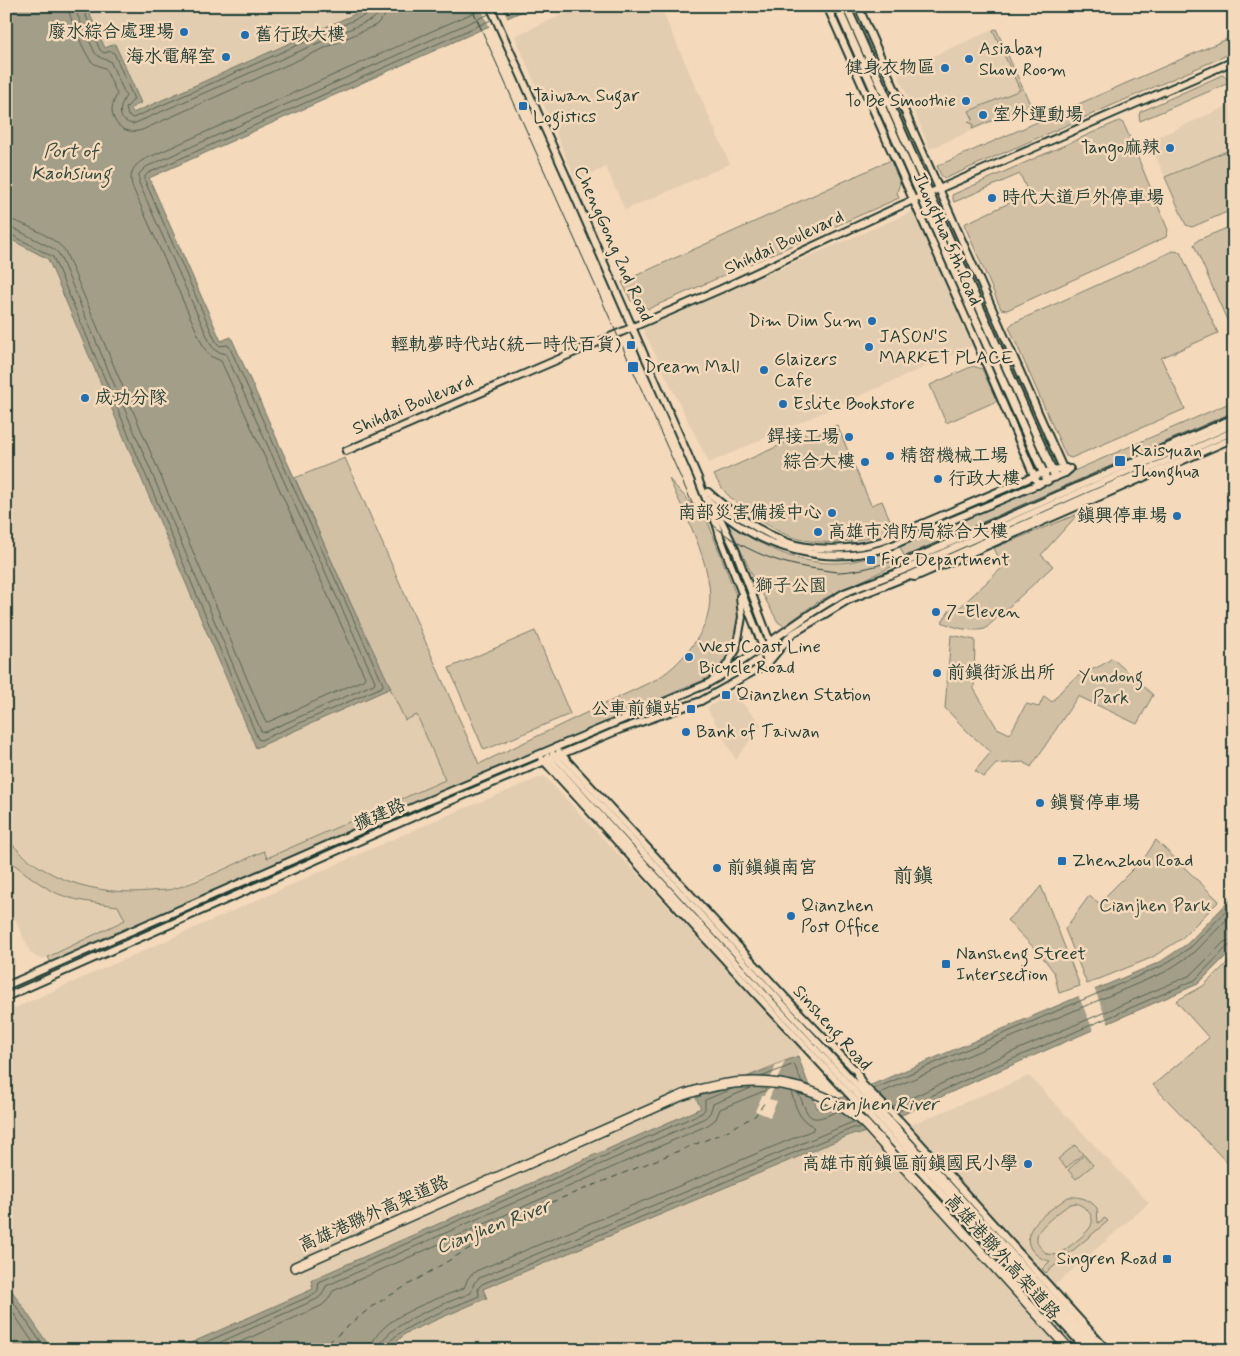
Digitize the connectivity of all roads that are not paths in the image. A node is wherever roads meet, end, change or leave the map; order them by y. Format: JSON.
{"nodes":[{"id":1,"x":490,"y":6,"type":"edge"},
{"id":2,"x":827,"y":6,"type":"edge"},
{"id":3,"x":837,"y":6,"type":"edge"},
{"id":4,"x":846,"y":6,"type":"edge"},
{"id":5,"x":858,"y":6,"type":"edge"},
{"id":6,"x":866,"y":51,"type":"junction"},
{"id":7,"x":858,"y":54,"type":"junction"},
{"id":8,"x":850,"y":58,"type":"junction"},
{"id":9,"x":1234,"y":61,"type":"edge"},
{"id":10,"x":939,"y":190,"type":"junction"},
{"id":11,"x":929,"y":194,"type":"junction"},
{"id":12,"x":921,"y":197,"type":"junction"},
{"id":13,"x":914,"y":200,"type":"junction"},
{"id":14,"x":633,"y":327,"type":"junction"},
{"id":15,"x":1234,"y":418,"type":"edge"},
{"id":16,"x":1234,"y":424,"type":"edge"},
{"id":17,"x":1234,"y":431,"type":"edge"},
{"id":18,"x":1234,"y":438,"type":"edge"},
{"id":19,"x":346,"y":451,"type":"dead end"},
{"id":20,"x":1043,"y":473,"type":"junction"},
{"id":21,"x":1054,"y":474,"type":"junction"},
{"id":22,"x":1034,"y":476,"type":"junction"},
{"id":23,"x":1046,"y":481,"type":"junction"},
{"id":24,"x":1038,"y":485,"type":"junction"},
{"id":25,"x":705,"y":493,"type":"junction"},
{"id":26,"x":714,"y":506,"type":"junction"},
{"id":27,"x":906,"y":573,"type":"junction"},
{"id":28,"x":738,"y":583,"type":"junction"},
{"id":29,"x":770,"y":642,"type":"junction"},
{"id":30,"x":763,"y":647,"type":"junction"},
{"id":31,"x":767,"y":664,"type":"junction"},
{"id":32,"x":719,"y":678,"type":"junction"},
{"id":33,"x":546,"y":751,"type":"junction"},
{"id":34,"x":552,"y":757,"type":"junction"},
{"id":35,"x":6,"y":986,"type":"edge"},
{"id":36,"x":6,"y":997,"type":"edge"},
{"id":37,"x":854,"y":1087,"type":"junction"},
{"id":38,"x":885,"y":1124,"type":"junction"},
{"id":39,"x":1064,"y":1350,"type":"edge"},
{"id":40,"x":1070,"y":1350,"type":"edge"},
{"id":41,"x":1087,"y":1350,"type":"edge"},
{"id":42,"x":1093,"y":1350,"type":"edge"},
{"id":43,"x":1100,"y":1350,"type":"edge"},
{"id":44,"x":1107,"y":1350,"type":"edge"}],
"edges":[{"from":1,"to":14,"type":"street","name":"ChengGong 2nd Road"},
{"from":2,"to":8,"type":"street","name":"JhongHua 5th Road"},
{"from":3,"to":7,"type":"main road","name":"JhongHua 5th Road"},
{"from":4,"to":6,"type":"main road","name":"JhongHua 5th Road"},
{"from":5,"to":10,"type":"street","name":"JhongHua 5th Road"},
{"from":6,"to":7,"type":"street"},
{"from":6,"to":11,"type":"main road","name":"JhongHua 5th Road"},
{"from":7,"to":8,"type":"street"},
{"from":7,"to":12,"type":"main road","name":"JhongHua 5th Road"},
{"from":8,"to":13,"type":"street","name":"JhongHua 5th Road"},
{"from":9,"to":10,"type":"street","name":"Shihdai Boulevard"},
{"from":10,"to":11,"type":"street","name":"Shihdai Boulevard"},
{"from":10,"to":21,"type":"street","name":"JhongHua 5th Road"},
{"from":11,"to":12,"type":"street","name":"Shihdai Boulevard"},
{"from":11,"to":21,"type":"main road","name":"JhongHua 5th Road"},
{"from":12,"to":13,"type":"street","name":"Shihdai Boulevard"},
{"from":12,"to":20,"type":"main road","name":"JhongHua 5th Road"},
{"from":13,"to":14,"type":"street","name":"Shihdai Boulevard"},
{"from":13,"to":22,"type":"street","name":"JhongHua 5th Road"},
{"from":14,"to":19,"type":"street","name":"Shihdai Boulevard"},
{"from":14,"to":25,"type":"street","name":"ChengGong 2nd Road"},
{"from":15,"to":27,"type":"street"},
{"from":16,"to":27,"type":"street"},
{"from":17,"to":27,"type":"street"},
{"from":18,"to":27,"type":"street"},
{"from":20,"to":21,"type":"street"},
{"from":20,"to":22,"type":"street"},
{"from":20,"to":23,"type":"main road","name":"JhongHua 5th Road"},
{"from":21,"to":23,"type":"street"},
{"from":22,"to":24,"type":"street","name":"JhongHua 5th Road"},
{"from":22,"to":25,"type":"street"},
{"from":23,"to":24,"type":"street"},
{"from":24,"to":26,"type":"street"},
{"from":25,"to":26,"type":"street"},
{"from":25,"to":28,"type":"street","name":"ChengGong 2nd Road"},
{"from":26,"to":29,"type":"street"},
{"from":27,"to":29,"type":"street","name":"擴建路"},
{"from":27,"to":31,"type":"street"},
{"from":28,"to":30,"type":"street","name":"ChengGong 2nd Road"},
{"from":28,"to":32,"type":"street"},
{"from":29,"to":30,"type":"street","name":"擴建路"},
{"from":29,"to":31,"type":"street"},
{"from":30,"to":31,"type":"street","name":"ChengGong 2nd Road"},
{"from":30,"to":32,"type":"street","name":"擴建路"},
{"from":31,"to":34,"type":"street","name":"擴建路"},
{"from":32,"to":33,"type":"street","name":"擴建路"},
{"from":33,"to":34,"type":"street","name":"Sinsheng Road"},
{"from":33,"to":34,"type":"street","name":"Sinsheng Road"},
{"from":33,"to":35,"type":"street","name":"擴建路"},
{"from":34,"to":36,"type":"street","name":"擴建路"},
{"from":34,"to":37,"type":"street","name":"Sinsheng Road"},
{"from":34,"to":37,"type":"street","name":"Sinsheng Road"},
{"from":37,"to":38,"type":"street","name":"Sinsheng Road"},
{"from":37,"to":38,"type":"street","name":"Sinsheng Road"},
{"from":37,"to":44,"type":"street","name":"Sinsheng Road"},
{"from":38,"to":41,"type":"street","name":"Sinsheng Road"},
{"from":38,"to":42,"type":"street","name":"Sinsheng Road"},
{"from":38,"to":43,"type":"street","name":"Sinsheng Road"},
{"from":39,"to":40,"type":"highway","name":"高雄港聯外高架道路"}]}
